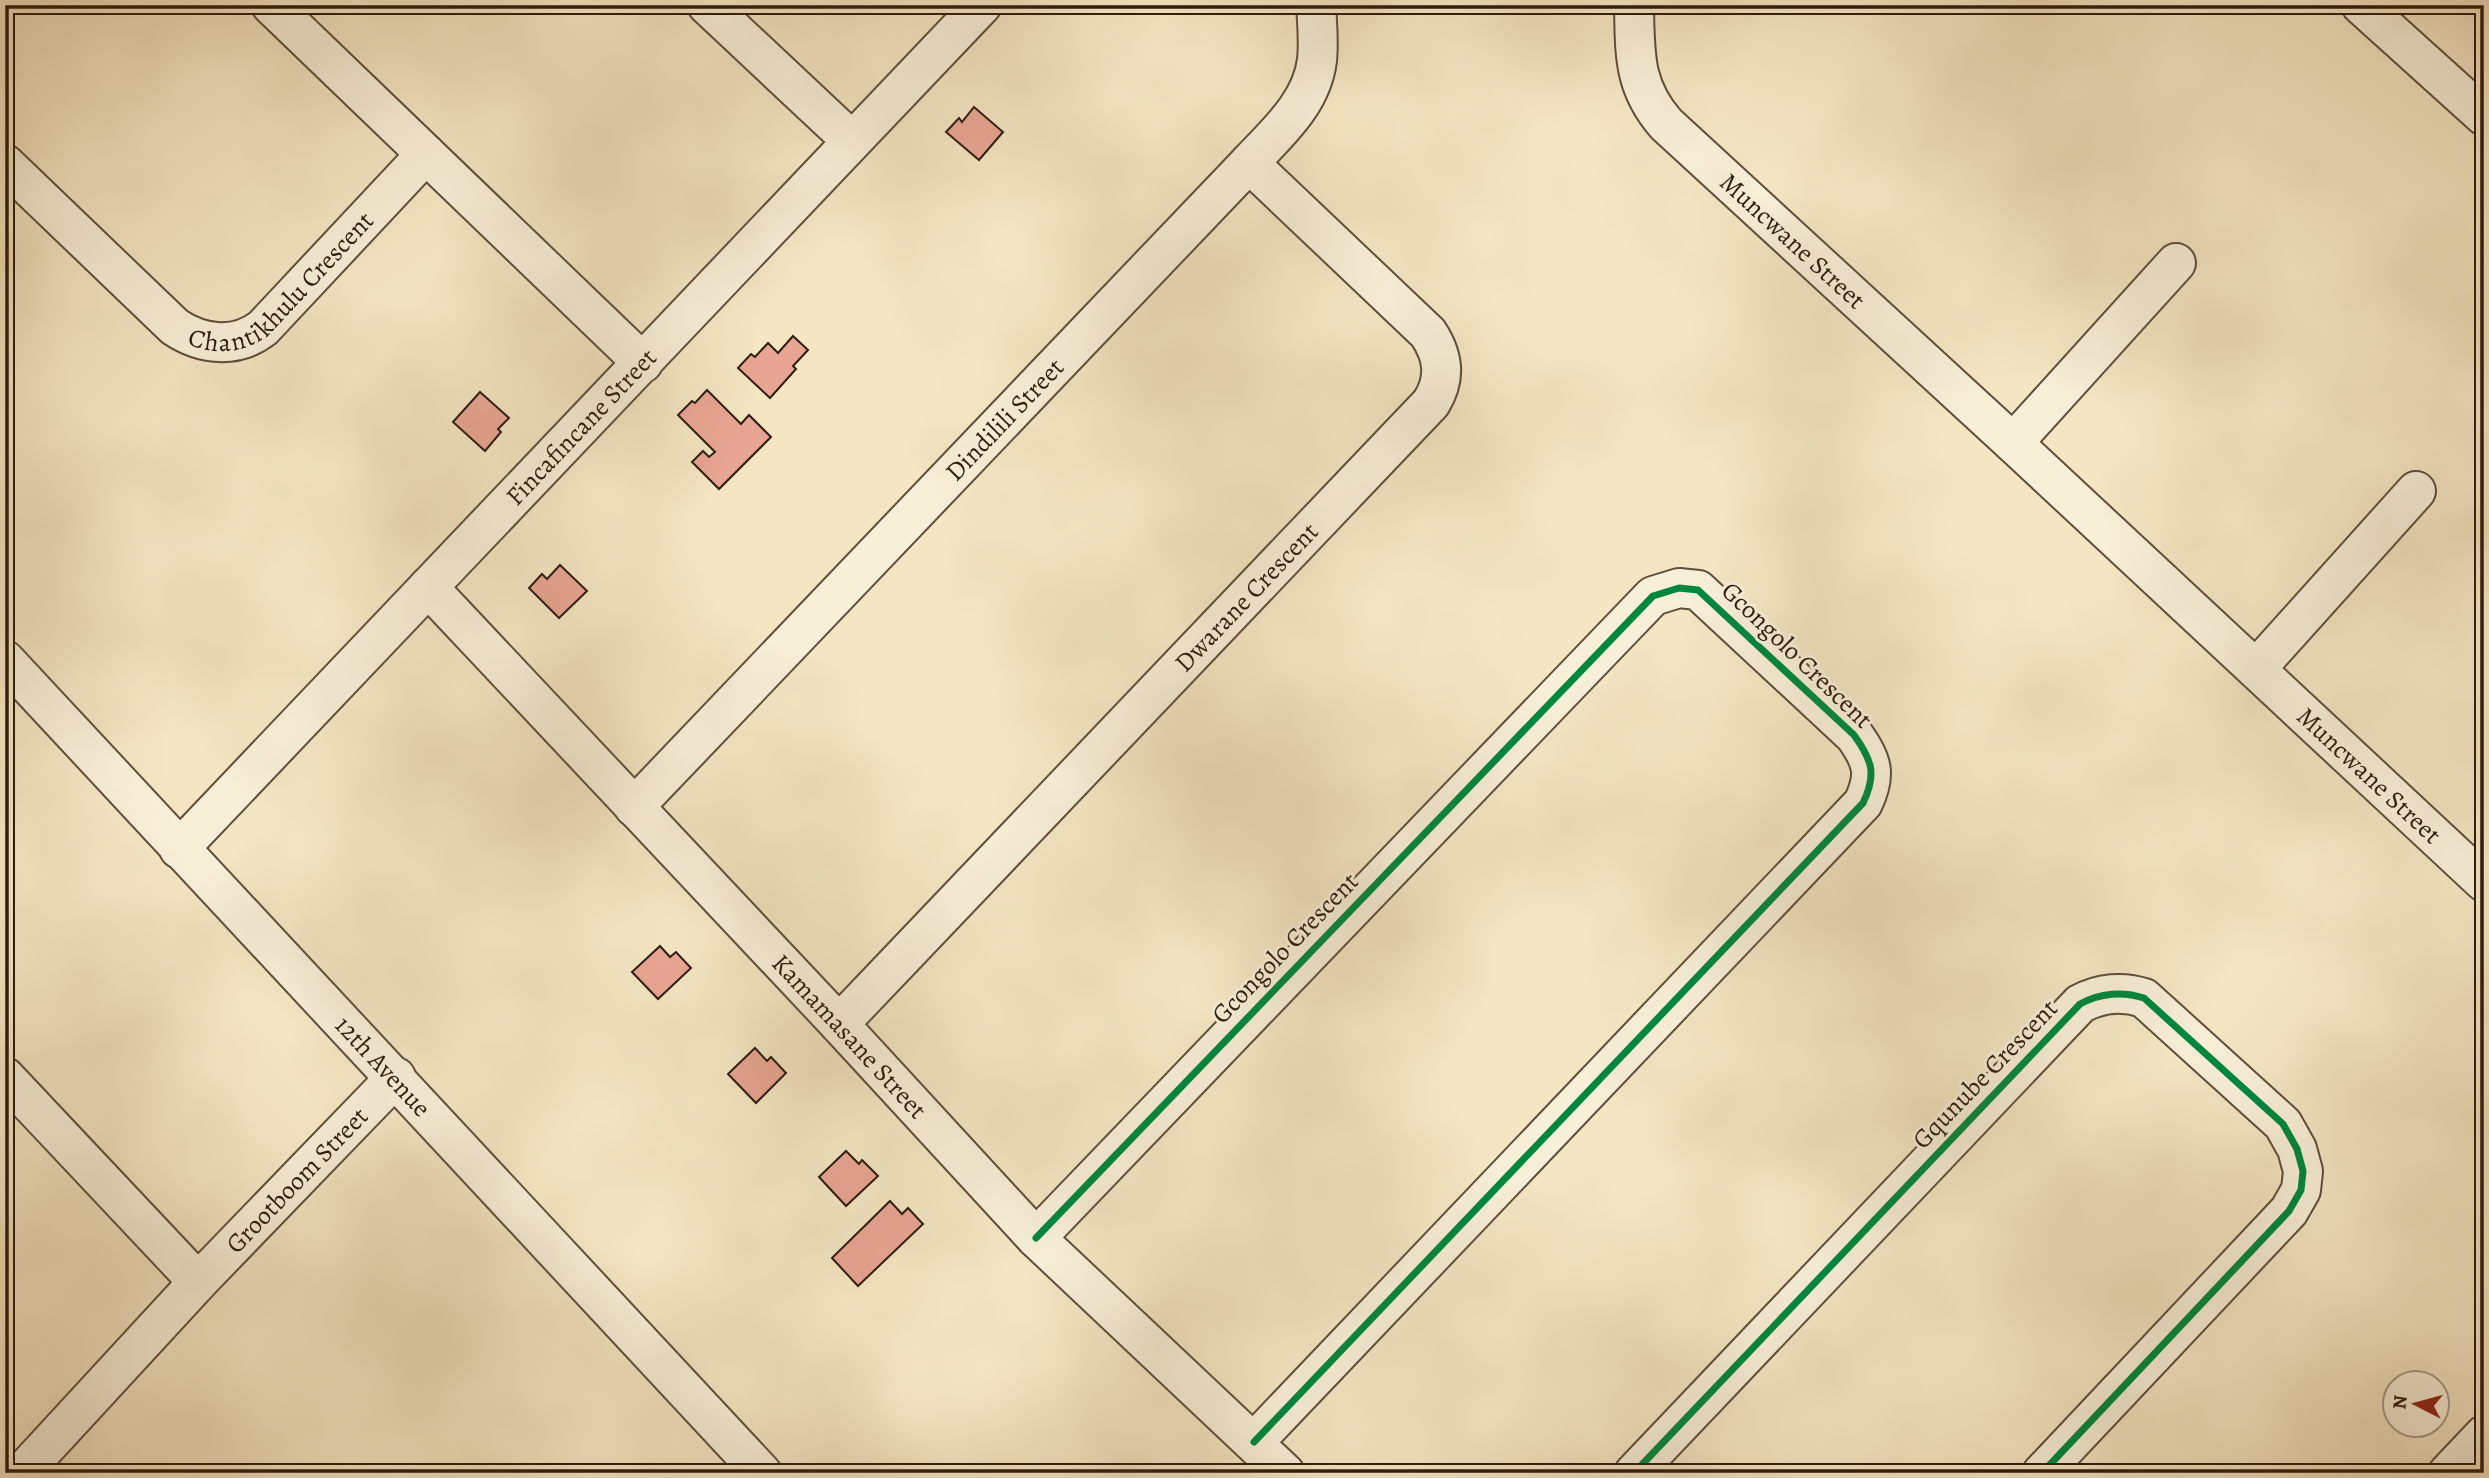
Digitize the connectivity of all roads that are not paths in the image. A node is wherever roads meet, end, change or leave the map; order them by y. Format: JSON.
{"nodes":[{"id":1,"x":271,"y":5,"type":"edge"},
{"id":2,"x":707,"y":5,"type":"edge"},
{"id":3,"x":982,"y":5,"type":"edge"},
{"id":4,"x":1317,"y":5,"type":"edge"},
{"id":5,"x":1634,"y":5,"type":"edge"},
{"id":6,"x":2361,"y":5,"type":"edge"},
{"id":7,"x":2484,"y":117,"type":"edge"},
{"id":8,"x":852,"y":141,"type":"junction"},
{"id":9,"x":426,"y":154,"type":"junction"},
{"id":10,"x":1249,"y":163,"type":"junction"},
{"id":11,"x":5,"y":164,"type":"edge"},
{"id":12,"x":2176,"y":263,"type":"dead end"},
{"id":13,"x":643,"y":363,"type":"junction"},
{"id":14,"x":2013,"y":443,"type":"junction"},
{"id":15,"x":2416,"y":491,"type":"dead end"},
{"id":16,"x":428,"y":587,"type":"junction"},
{"id":17,"x":5,"y":660,"type":"edge"},
{"id":18,"x":2256,"y":669,"type":"junction"},
{"id":19,"x":634,"y":807,"type":"junction"},
{"id":20,"x":179,"y":849,"type":"junction"},
{"id":21,"x":2484,"y":882,"type":"edge"},
{"id":22,"x":839,"y":1024,"type":"junction"},
{"id":23,"x":5,"y":1077,"type":"edge"},
{"id":24,"x":396,"y":1077,"type":"junction"},
{"id":25,"x":1037,"y":1238,"type":"junction"},
{"id":26,"x":198,"y":1282,"type":"junction"},
{"id":27,"x":2484,"y":1435,"type":"edge"},
{"id":28,"x":1254,"y":1442,"type":"junction"},
{"id":29,"x":24,"y":1472,"type":"edge"},
{"id":30,"x":761,"y":1473,"type":"edge"},
{"id":31,"x":1285,"y":1473,"type":"edge"},
{"id":32,"x":1633,"y":1473,"type":"edge"},
{"id":33,"x":2042,"y":1473,"type":"edge"},
{"id":34,"x":2448,"y":1473,"type":"edge"}],
"edges":[{"from":1,"to":9,"type":"street"},
{"from":2,"to":8,"type":"street"},
{"from":3,"to":8,"type":"street","name":"Fincafincane Street"},
{"from":4,"to":10,"type":"street","name":"Dindilili Street"},
{"from":5,"to":14,"type":"street","name":"Muncwane Street"},
{"from":6,"to":7,"type":"street"},
{"from":8,"to":13,"type":"street","name":"Fincafincane Street"},
{"from":9,"to":11,"type":"street","name":"Chantikhulu Crescent"},
{"from":9,"to":13,"type":"street"},
{"from":10,"to":19,"type":"street","name":"Dindilili Street"},
{"from":10,"to":22,"type":"street","name":"Dwarane Crescent"},
{"from":12,"to":14,"type":"street"},
{"from":13,"to":16,"type":"street","name":"Fincafincane Street"},
{"from":14,"to":18,"type":"street","name":"Muncwane Street"},
{"from":15,"to":18,"type":"street"},
{"from":16,"to":19,"type":"street","name":"Kamamasane Street"},
{"from":16,"to":20,"type":"street","name":"Fincafincane Street"},
{"from":17,"to":20,"type":"street","name":"12th Avenue"},
{"from":18,"to":21,"type":"street","name":"Muncwane Street"},
{"from":19,"to":22,"type":"street","name":"Kamamasane Street"},
{"from":20,"to":24,"type":"street","name":"12th Avenue"},
{"from":22,"to":25,"type":"street","name":"Kamamasane Street"},
{"from":23,"to":26,"type":"street"},
{"from":24,"to":26,"type":"street","name":"Grootboom Street"},
{"from":24,"to":30,"type":"street","name":"12th Avenue"},
{"from":25,"to":28,"type":"street","name":"Kamamasane Street"},
{"from":25,"to":28,"type":"street","name":"Gcongolo Crescent"},
{"from":26,"to":29,"type":"street","name":"Grootboom Street"},
{"from":27,"to":34,"type":"street"},
{"from":28,"to":31,"type":"street","name":"Kamamasane Street"},
{"from":32,"to":33,"type":"street","name":"Gqunube Crescent"}]}
